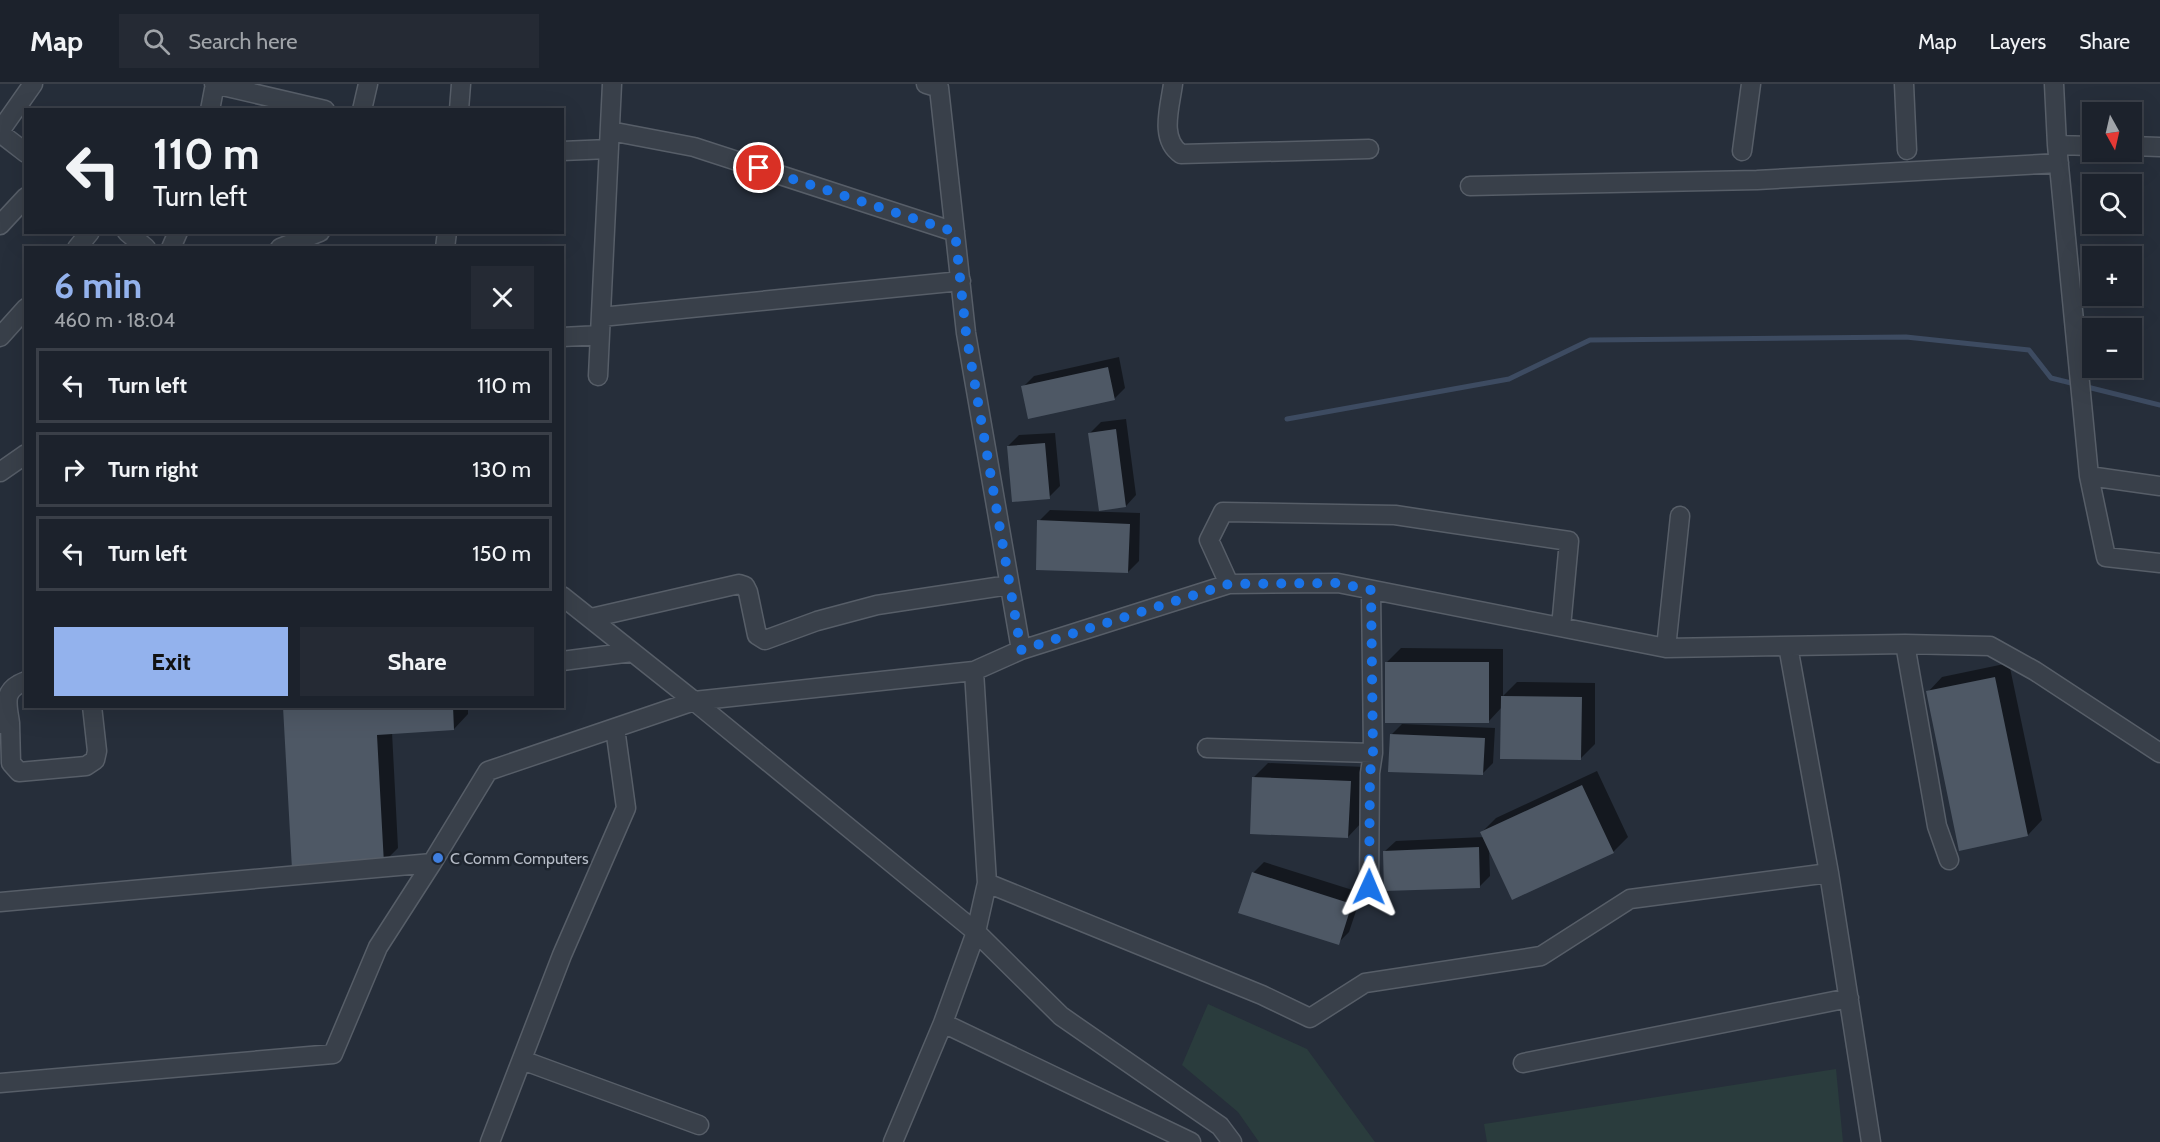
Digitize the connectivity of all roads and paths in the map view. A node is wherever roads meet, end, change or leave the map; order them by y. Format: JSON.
{"nodes":[{"id":1,"x":33,"y":84,"type":"edge"},
{"id":2,"x":214,"y":84,"type":"edge"},
{"id":3,"x":368,"y":84,"type":"edge"},
{"id":4,"x":461,"y":84,"type":"edge"},
{"id":5,"x":612,"y":84,"type":"edge"},
{"id":6,"x":1173,"y":84,"type":"edge"},
{"id":7,"x":1751,"y":84,"type":"edge"},
{"id":8,"x":1904,"y":84,"type":"edge"},
{"id":9,"x":2054,"y":84,"type":"edge"},
{"id":10,"x":935,"y":85,"type":"edge"},
{"id":11,"x":210,"y":108,"type":"edge"},
{"id":12,"x":316,"y":108,"type":"edge"},
{"id":13,"x":362,"y":108,"type":"edge"},
{"id":14,"x":459,"y":108,"type":"edge"},
{"id":15,"x":0,"y":132,"type":"edge"},
{"id":16,"x":610,"y":140,"type":"junction"},
{"id":17,"x":2142,"y":146,"type":"edge"},
{"id":18,"x":2160,"y":147,"type":"edge"},
{"id":19,"x":2082,"y":148,"type":"edge"},
{"id":20,"x":1369,"y":149,"type":"dead end"},
{"id":21,"x":1907,"y":150,"type":"dead end"},
{"id":22,"x":24,"y":151,"type":"edge"},
{"id":23,"x":1742,"y":151,"type":"dead end"},
{"id":24,"x":564,"y":152,"type":"edge"},
{"id":25,"x":2058,"y":154,"type":"junction"},
{"id":26,"x":1470,"y":186,"type":"dead end"},
{"id":27,"x":24,"y":198,"type":"edge"},
{"id":28,"x":0,"y":225,"type":"edge"},
{"id":29,"x":955,"y":232,"type":"junction"},
{"id":30,"x":88,"y":234,"type":"edge"},
{"id":31,"x":129,"y":234,"type":"edge"},
{"id":32,"x":315,"y":234,"type":"edge"},
{"id":33,"x":79,"y":246,"type":"edge"},
{"id":34,"x":144,"y":246,"type":"edge"},
{"id":35,"x":285,"y":246,"type":"edge"},
{"id":36,"x":961,"y":281,"type":"junction"},
{"id":37,"x":24,"y":310,"type":"edge"},
{"id":38,"x":601,"y":316,"type":"junction"},
{"id":39,"x":600,"y":335,"type":"junction"},
{"id":40,"x":0,"y":337,"type":"edge"},
{"id":41,"x":564,"y":337,"type":"edge"},
{"id":42,"x":598,"y":376,"type":"dead end"},
{"id":43,"x":24,"y":455,"type":"edge"},
{"id":44,"x":0,"y":472,"type":"edge"},
{"id":45,"x":2089,"y":476,"type":"junction"},
{"id":46,"x":2160,"y":486,"type":"edge"},
{"id":47,"x":1680,"y":516,"type":"dead end"},
{"id":48,"x":2160,"y":563,"type":"edge"},
{"id":49,"x":1229,"y":584,"type":"junction"},
{"id":50,"x":1010,"y":585,"type":"junction"},
{"id":51,"x":1371,"y":590,"type":"junction"},
{"id":52,"x":564,"y":598,"type":"edge"},
{"id":53,"x":591,"y":618,"type":"junction"},
{"id":54,"x":1561,"y":627,"type":"junction"},
{"id":55,"x":1905,"y":644,"type":"junction"},
{"id":56,"x":1788,"y":646,"type":"junction"},
{"id":57,"x":1666,"y":648,"type":"junction"},
{"id":58,"x":1021,"y":650,"type":"junction"},
{"id":59,"x":632,"y":652,"type":"junction"},
{"id":60,"x":564,"y":661,"type":"edge"},
{"id":61,"x":974,"y":671,"type":"junction"},
{"id":62,"x":24,"y":682,"type":"edge"},
{"id":63,"x":694,"y":701,"type":"junction"},
{"id":64,"x":92,"y":708,"type":"edge"},
{"id":65,"x":5,"y":724,"type":"edge"},
{"id":66,"x":615,"y":728,"type":"junction"},
{"id":67,"x":1207,"y":748,"type":"dead end"},
{"id":68,"x":1373,"y":753,"type":"junction"},
{"id":69,"x":2160,"y":753,"type":"edge"},
{"id":70,"x":1948,"y":860,"type":"dead end"},
{"id":71,"x":432,"y":863,"type":"junction"},
{"id":72,"x":1829,"y":873,"type":"junction"},
{"id":73,"x":987,"y":883,"type":"junction"},
{"id":74,"x":1369,"y":887,"type":"dead end"},
{"id":75,"x":0,"y":902,"type":"edge"},
{"id":76,"x":976,"y":932,"type":"junction"},
{"id":77,"x":1849,"y":998,"type":"junction"},
{"id":78,"x":943,"y":1023,"type":"junction"},
{"id":79,"x":522,"y":1060,"type":"junction"},
{"id":80,"x":1524,"y":1063,"type":"dead end"},
{"id":81,"x":0,"y":1083,"type":"edge"},
{"id":82,"x":699,"y":1125,"type":"dead end"},
{"id":83,"x":490,"y":1142,"type":"edge"},
{"id":84,"x":893,"y":1142,"type":"edge"},
{"id":85,"x":1191,"y":1142,"type":"edge"},
{"id":86,"x":1232,"y":1142,"type":"edge"},
{"id":87,"x":1871,"y":1142,"type":"edge"}],
"edges":[{"from":1,"to":15,"type":"street"},
{"from":2,"to":11,"type":"street"},
{"from":2,"to":12,"type":"street"},
{"from":3,"to":13,"type":"street"},
{"from":4,"to":14,"type":"street"},
{"from":5,"to":16,"type":"street"},
{"from":6,"to":20,"type":"street"},
{"from":7,"to":23,"type":"street"},
{"from":8,"to":21,"type":"street"},
{"from":9,"to":25,"type":"street"},
{"from":10,"to":29,"type":"street"},
{"from":15,"to":22,"type":"street"},
{"from":16,"to":24,"type":"street"},
{"from":16,"to":29,"type":"street"},
{"from":16,"to":38,"type":"street"},
{"from":17,"to":18,"type":"street"},
{"from":19,"to":25,"type":"street"},
{"from":25,"to":26,"type":"street"},
{"from":25,"to":45,"type":"street"},
{"from":27,"to":28,"type":"street"},
{"from":29,"to":36,"type":"street"},
{"from":30,"to":33,"type":"street"},
{"from":31,"to":34,"type":"street"},
{"from":32,"to":35,"type":"street"},
{"from":36,"to":38,"type":"street"},
{"from":36,"to":50,"type":"street"},
{"from":37,"to":40,"type":"street"},
{"from":38,"to":39,"type":"street"},
{"from":39,"to":41,"type":"street"},
{"from":39,"to":42,"type":"street"},
{"from":43,"to":44,"type":"street"},
{"from":45,"to":46,"type":"street"},
{"from":45,"to":48,"type":"street"},
{"from":47,"to":57,"type":"street"},
{"from":49,"to":51,"type":"street"},
{"from":49,"to":54,"type":"street"},
{"from":49,"to":58,"type":"street"},
{"from":50,"to":53,"type":"street"},
{"from":50,"to":58,"type":"street"},
{"from":51,"to":54,"type":"street"},
{"from":51,"to":68,"type":"street"},
{"from":52,"to":53,"type":"street"},
{"from":53,"to":59,"type":"street"},
{"from":54,"to":57,"type":"street"},
{"from":55,"to":56,"type":"street"},
{"from":55,"to":69,"type":"street"},
{"from":55,"to":70,"type":"street"},
{"from":56,"to":57,"type":"street"},
{"from":56,"to":72,"type":"street"},
{"from":58,"to":61,"type":"street"},
{"from":59,"to":60,"type":"street"},
{"from":59,"to":63,"type":"street"},
{"from":61,"to":63,"type":"street"},
{"from":61,"to":73,"type":"street"},
{"from":62,"to":65,"type":"street"},
{"from":63,"to":66,"type":"street"},
{"from":63,"to":76,"type":"street"},
{"from":64,"to":65,"type":"street"},
{"from":66,"to":71,"type":"street"},
{"from":66,"to":79,"type":"street"},
{"from":67,"to":68,"type":"street"},
{"from":68,"to":74,"type":"street"},
{"from":71,"to":75,"type":"street"},
{"from":71,"to":81,"type":"street"},
{"from":72,"to":73,"type":"street"},
{"from":72,"to":77,"type":"street"},
{"from":73,"to":76,"type":"street"},
{"from":76,"to":78,"type":"street"},
{"from":76,"to":86,"type":"street"},
{"from":77,"to":80,"type":"street"},
{"from":77,"to":87,"type":"street"},
{"from":78,"to":84,"type":"street"},
{"from":78,"to":85,"type":"street"},
{"from":79,"to":82,"type":"street"},
{"from":79,"to":83,"type":"street"}]}
